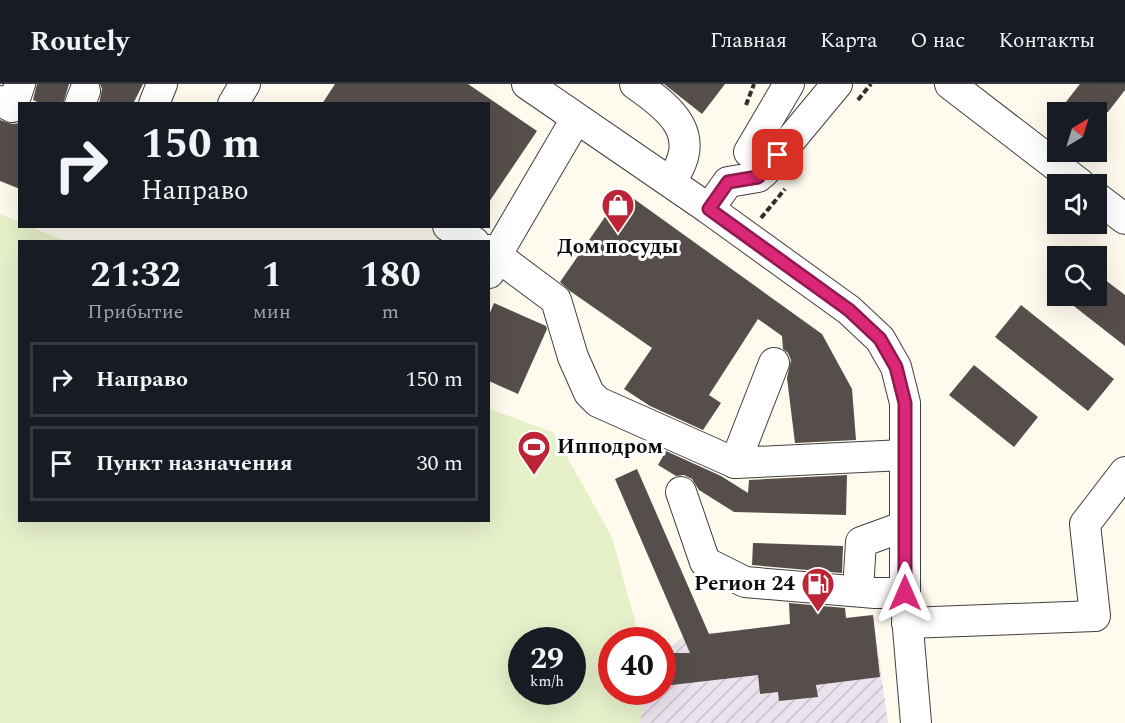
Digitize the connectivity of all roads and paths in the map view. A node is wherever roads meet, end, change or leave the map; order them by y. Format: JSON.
{"nodes":[{"id":1,"x":162,"y":84,"type":"edge"},
{"id":2,"x":245,"y":84,"type":"edge"},
{"id":3,"x":527,"y":84,"type":"edge"},
{"id":4,"x":635,"y":84,"type":"edge"},
{"id":5,"x":789,"y":84,"type":"edge"},
{"id":6,"x":797,"y":84,"type":"edge"},
{"id":7,"x":970,"y":90,"type":"edge"},
{"id":8,"x":829,"y":94,"type":"edge"},
{"id":9,"x":155,"y":102,"type":"edge"},
{"id":10,"x":233,"y":102,"type":"edge"},
{"id":11,"x":576,"y":119,"type":"junction"},
{"id":12,"x":750,"y":152,"type":"dead end"},
{"id":13,"x":1068,"y":174,"type":"edge"},
{"id":14,"x":670,"y":182,"type":"junction"},
{"id":15,"x":709,"y":209,"type":"junction"},
{"id":16,"x":451,"y":228,"type":"edge"},
{"id":17,"x":467,"y":240,"type":"edge"},
{"id":18,"x":490,"y":250,"type":"edge"},
{"id":19,"x":490,"y":257,"type":"edge"},
{"id":20,"x":774,"y":363,"type":"dead end"},
{"id":21,"x":904,"y":455,"type":"junction"},
{"id":22,"x":735,"y":462,"type":"junction"},
{"id":23,"x":1125,"y":472,"type":"edge"},
{"id":24,"x":681,"y":492,"type":"dead end"},
{"id":25,"x":905,"y":526,"type":"junction"},
{"id":26,"x":858,"y":590,"type":"junction"},
{"id":27,"x":905,"y":593,"type":"junction"},
{"id":28,"x":906,"y":623,"type":"junction"},
{"id":29,"x":916,"y":723,"type":"edge"}],
"edges":[{"from":1,"to":9,"type":"street"},
{"from":2,"to":10,"type":"street"},
{"from":3,"to":11,"type":"street"},
{"from":4,"to":14,"type":"street"},
{"from":5,"to":12,"type":"street"},
{"from":6,"to":8,"type":"street"},
{"from":7,"to":13,"type":"street"},
{"from":8,"to":15,"type":"street"},
{"from":11,"to":14,"type":"street"},
{"from":11,"to":18,"type":"street"},
{"from":14,"to":15,"type":"street"},
{"from":15,"to":21,"type":"street"},
{"from":16,"to":17,"type":"street"},
{"from":19,"to":22,"type":"street"},
{"from":20,"to":22,"type":"street"},
{"from":21,"to":22,"type":"street"},
{"from":21,"to":25,"type":"street"},
{"from":23,"to":28,"type":"street"},
{"from":24,"to":26,"type":"street"},
{"from":25,"to":26,"type":"street"},
{"from":25,"to":27,"type":"street"},
{"from":26,"to":27,"type":"street"},
{"from":27,"to":28,"type":"street"},
{"from":28,"to":29,"type":"street"}]}
